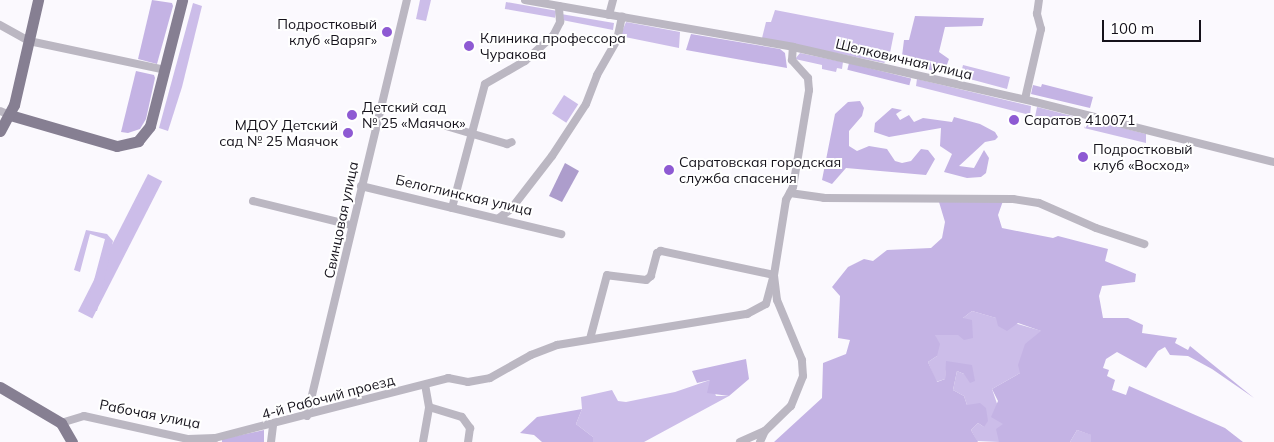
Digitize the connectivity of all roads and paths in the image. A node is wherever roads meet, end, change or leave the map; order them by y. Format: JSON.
{"nodes":[{"id":1,"x":38,"y":0,"type":"edge"},
{"id":2,"x":182,"y":0,"type":"edge"},
{"id":3,"x":407,"y":0,"type":"edge"},
{"id":4,"x":525,"y":0,"type":"edge"},
{"id":5,"x":613,"y":0,"type":"edge"},
{"id":6,"x":1039,"y":0,"type":"edge"},
{"id":7,"x":559,"y":6,"type":"junction"},
{"id":8,"x":610,"y":15,"type":"junction"},
{"id":9,"x":622,"y":18,"type":"junction"},
{"id":10,"x":0,"y":25,"type":"edge"},
{"id":11,"x":29,"y":41,"type":"junction"},
{"id":12,"x":793,"y":47,"type":"junction"},
{"id":13,"x":165,"y":70,"type":"junction"},
{"id":14,"x":1025,"y":100,"type":"junction"},
{"id":15,"x":5,"y":113,"type":"edge"},
{"id":16,"x":446,"y":126,"type":"dead end"},
{"id":17,"x":0,"y":131,"type":"edge"},
{"id":18,"x":472,"y":134,"type":"junction"},
{"id":19,"x":512,"y":142,"type":"dead end"},
{"id":20,"x":1274,"y":162,"type":"edge"},
{"id":21,"x":360,"y":186,"type":"junction"},
{"id":22,"x":790,"y":193,"type":"junction"},
{"id":23,"x":253,"y":201,"type":"dead end"},
{"id":24,"x":452,"y":208,"type":"junction"},
{"id":25,"x":499,"y":218,"type":"junction"},
{"id":26,"x":351,"y":226,"type":"junction"},
{"id":27,"x":561,"y":234,"type":"dead end"},
{"id":28,"x":1144,"y":244,"type":"dead end"},
{"id":29,"x":774,"y":275,"type":"junction"},
{"id":30,"x":590,"y":339,"type":"junction"},
{"id":31,"x":425,"y":384,"type":"junction"},
{"id":32,"x":0,"y":388,"type":"edge"},
{"id":33,"x":430,"y":407,"type":"junction"},
{"id":34,"x":307,"y":416,"type":"junction"},
{"id":35,"x":61,"y":423,"type":"junction"},
{"id":36,"x":273,"y":425,"type":"junction"},
{"id":37,"x":765,"y":431,"type":"junction"},
{"id":38,"x":215,"y":438,"type":"joint"},
{"id":39,"x":187,"y":440,"type":"edge"},
{"id":40,"x":72,"y":442,"type":"edge"},
{"id":41,"x":271,"y":442,"type":"edge"},
{"id":42,"x":423,"y":442,"type":"edge"},
{"id":43,"x":468,"y":442,"type":"edge"},
{"id":44,"x":740,"y":442,"type":"edge"},
{"id":45,"x":760,"y":442,"type":"edge"}],
"edges":[{"from":1,"to":11,"type":"main road"},
{"from":2,"to":13,"type":"main road"},
{"from":3,"to":21,"type":"street","name":"Свинцовая улица"},
{"from":4,"to":7,"type":"street","name":"Шелковичная улица"},
{"from":5,"to":8,"type":"street"},
{"from":6,"to":14,"type":"street"},
{"from":7,"to":8,"type":"street","name":"Шелковичная улица"},
{"from":7,"to":18,"type":"street"},
{"from":8,"to":9,"type":"street","name":"Шелковичная улица"},
{"from":9,"to":12,"type":"street","name":"Шелковичная улица"},
{"from":9,"to":25,"type":"street"},
{"from":10,"to":11,"type":"street"},
{"from":11,"to":13,"type":"street"},
{"from":11,"to":15,"type":"main road"},
{"from":12,"to":14,"type":"street","name":"Шелковичная улица"},
{"from":12,"to":22,"type":"street"},
{"from":13,"to":15,"type":"main road"},
{"from":14,"to":20,"type":"street","name":"Шелковичная улица"},
{"from":15,"to":17,"type":"main road"},
{"from":16,"to":18,"type":"street"},
{"from":18,"to":19,"type":"street"},
{"from":18,"to":24,"type":"street"},
{"from":21,"to":24,"type":"street","name":"Белоглинская улица"},
{"from":21,"to":26,"type":"street","name":"Свинцовая улица"},
{"from":22,"to":28,"type":"street"},
{"from":22,"to":29,"type":"street"},
{"from":23,"to":26,"type":"street"},
{"from":24,"to":25,"type":"street","name":"Белоглинская улица"},
{"from":25,"to":27,"type":"street","name":"Белоглинская улица"},
{"from":26,"to":34,"type":"street","name":"Свинцовая улица"},
{"from":29,"to":30,"type":"street"},
{"from":29,"to":30,"type":"street"},
{"from":29,"to":37,"type":"street"},
{"from":30,"to":31,"type":"street","name":"4-й Рабочий проезд"},
{"from":31,"to":33,"type":"street"},
{"from":31,"to":34,"type":"street","name":"4-й Рабочий проезд"},
{"from":32,"to":35,"type":"main road"},
{"from":33,"to":42,"type":"street"},
{"from":33,"to":43,"type":"street"},
{"from":34,"to":36,"type":"street","name":"4-й Рабочий проезд"},
{"from":35,"to":39,"type":"street","name":"Рабочая улица"},
{"from":35,"to":40,"type":"main road"},
{"from":36,"to":38,"type":"street","name":"4-й Рабочий проезд"},
{"from":36,"to":41,"type":"street"},
{"from":37,"to":44,"type":"street"},
{"from":37,"to":45,"type":"street"},
{"from":38,"to":39,"type":"street","name":"Рабочая улица"}]}
